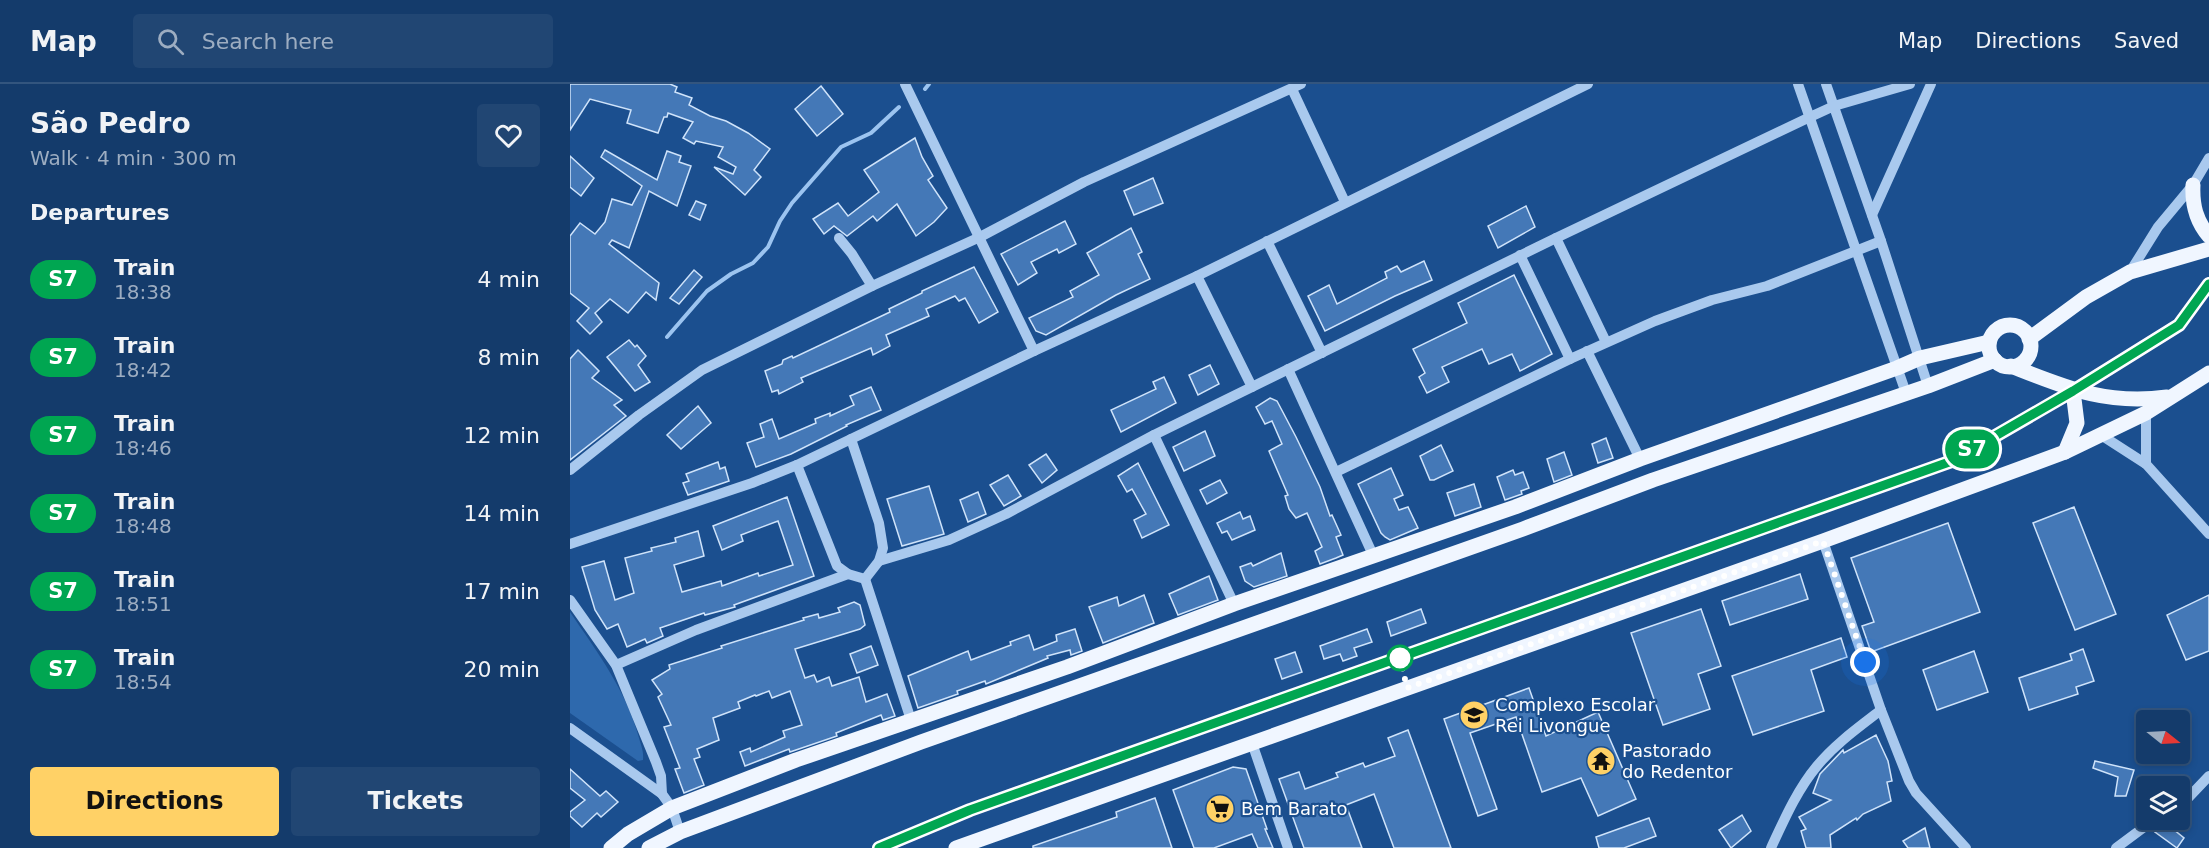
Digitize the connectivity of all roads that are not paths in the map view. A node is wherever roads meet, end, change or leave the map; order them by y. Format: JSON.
{"nodes":[{"id":1,"x":905,"y":84,"type":"edge"},
{"id":2,"x":1588,"y":84,"type":"edge"},
{"id":3,"x":1798,"y":84,"type":"edge"},
{"id":4,"x":1826,"y":84,"type":"edge"},
{"id":5,"x":1910,"y":84,"type":"edge"},
{"id":6,"x":1931,"y":84,"type":"edge"},
{"id":7,"x":1297,"y":86,"type":"edge"},
{"id":8,"x":1834,"y":106,"type":"junction"},
{"id":9,"x":1809,"y":117,"type":"junction"},
{"id":10,"x":2209,"y":158,"type":"edge"},
{"id":11,"x":2193,"y":184,"type":"junction"},
{"id":12,"x":1345,"y":202,"type":"junction"},
{"id":13,"x":1872,"y":215,"type":"junction"},
{"id":14,"x":2209,"y":236,"type":"edge"},
{"id":15,"x":980,"y":237,"type":"junction"},
{"id":16,"x":839,"y":238,"type":"dead end"},
{"id":17,"x":1556,"y":238,"type":"junction"},
{"id":18,"x":1268,"y":241,"type":"junction"},
{"id":19,"x":1881,"y":241,"type":"junction"},
{"id":20,"x":2209,"y":249,"type":"edge"},
{"id":21,"x":1857,"y":250,"type":"junction"},
{"id":22,"x":1520,"y":255,"type":"junction"},
{"id":23,"x":2130,"y":272,"type":"junction"},
{"id":24,"x":1197,"y":276,"type":"junction"},
{"id":25,"x":872,"y":286,"type":"junction"},
{"id":26,"x":2029,"y":339,"type":"junction"},
{"id":27,"x":1606,"y":342,"type":"junction"},
{"id":28,"x":1989,"y":342,"type":"junction"},
{"id":29,"x":1034,"y":351,"type":"junction"},
{"id":30,"x":1587,"y":351,"type":"junction"},
{"id":31,"x":1322,"y":353,"type":"junction"},
{"id":32,"x":1920,"y":358,"type":"junction"},
{"id":33,"x":1570,"y":359,"type":"junction"},
{"id":34,"x":1995,"y":360,"type":"junction"},
{"id":35,"x":2011,"y":366,"type":"junction"},
{"id":36,"x":1897,"y":368,"type":"junction"},
{"id":37,"x":1288,"y":369,"type":"junction"},
{"id":38,"x":2209,"y":373,"type":"edge"},
{"id":39,"x":1928,"y":386,"type":"junction"},
{"id":40,"x":1252,"y":387,"type":"junction"},
{"id":41,"x":2073,"y":391,"type":"junction"},
{"id":42,"x":1906,"y":393,"type":"junction"},
{"id":43,"x":2173,"y":397,"type":"junction"},
{"id":44,"x":1770,"y":413,"type":"junction"},
{"id":45,"x":2146,"y":413,"type":"junction"},
{"id":46,"x":1155,"y":435,"type":"junction"},
{"id":47,"x":2100,"y":435,"type":"junction"},
{"id":48,"x":1778,"y":436,"type":"junction"},
{"id":49,"x":851,"y":439,"type":"junction"},
{"id":50,"x":2065,"y":452,"type":"junction"},
{"id":51,"x":1640,"y":459,"type":"junction"},
{"id":52,"x":2146,"y":464,"type":"junction"},
{"id":53,"x":797,"y":465,"type":"junction"},
{"id":54,"x":570,"y":470,"type":"edge"},
{"id":55,"x":1336,"y":472,"type":"junction"},
{"id":56,"x":1515,"y":507,"type":"junction"},
{"id":57,"x":1523,"y":529,"type":"junction"},
{"id":58,"x":2209,"y":534,"type":"edge"},
{"id":59,"x":1823,"y":541,"type":"junction"},
{"id":60,"x":570,"y":544,"type":"edge"},
{"id":61,"x":1373,"y":555,"type":"junction"},
{"id":62,"x":879,"y":561,"type":"junction"},
{"id":63,"x":848,"y":574,"type":"junction"},
{"id":64,"x":866,"y":579,"type":"junction"},
{"id":65,"x":570,"y":600,"type":"edge"},
{"id":66,"x":1234,"y":604,"type":"junction"},
{"id":67,"x":616,"y":665,"type":"junction"},
{"id":68,"x":1067,"y":667,"type":"junction"},
{"id":69,"x":1075,"y":688,"type":"junction"},
{"id":70,"x":1881,"y":710,"type":"junction"},
{"id":71,"x":911,"y":720,"type":"junction"},
{"id":72,"x":570,"y":728,"type":"edge"},
{"id":73,"x":1252,"y":743,"type":"junction"},
{"id":74,"x":796,"y":760,"type":"junction"},
{"id":75,"x":2209,"y":776,"type":"edge"},
{"id":76,"x":808,"y":783,"type":"junction"},
{"id":77,"x":663,"y":794,"type":"junction"},
{"id":78,"x":2190,"y":794,"type":"edge"},
{"id":79,"x":672,"y":808,"type":"junction"},
{"id":80,"x":2140,"y":830,"type":"edge"},
{"id":81,"x":680,"y":832,"type":"junction"},
{"id":82,"x":610,"y":848,"type":"edge"},
{"id":83,"x":649,"y":848,"type":"edge"},
{"id":84,"x":956,"y":848,"type":"edge"},
{"id":85,"x":1288,"y":848,"type":"edge"},
{"id":86,"x":1771,"y":848,"type":"edge"},
{"id":87,"x":1966,"y":848,"type":"edge"},
{"id":88,"x":2116,"y":848,"type":"edge"}],
"edges":[{"from":1,"to":15,"type":"street"},
{"from":2,"to":12,"type":"street"},
{"from":3,"to":9,"type":"street"},
{"from":4,"to":8,"type":"street"},
{"from":5,"to":8,"type":"street"},
{"from":6,"to":13,"type":"street"},
{"from":7,"to":12,"type":"street"},
{"from":7,"to":15,"type":"street"},
{"from":8,"to":9,"type":"street"},
{"from":8,"to":13,"type":"street"},
{"from":9,"to":17,"type":"street"},
{"from":9,"to":21,"type":"street"},
{"from":10,"to":11,"type":"street"},
{"from":11,"to":14,"type":"main road"},
{"from":11,"to":23,"type":"street"},
{"from":12,"to":18,"type":"street"},
{"from":13,"to":19,"type":"street"},
{"from":15,"to":25,"type":"street"},
{"from":15,"to":29,"type":"street"},
{"from":16,"to":25,"type":"street"},
{"from":17,"to":22,"type":"street"},
{"from":17,"to":27,"type":"street"},
{"from":18,"to":24,"type":"street"},
{"from":18,"to":31,"type":"street"},
{"from":19,"to":21,"type":"street"},
{"from":19,"to":32,"type":"street"},
{"from":20,"to":23,"type":"main road"},
{"from":21,"to":27,"type":"street"},
{"from":21,"to":36,"type":"street"},
{"from":22,"to":31,"type":"street"},
{"from":22,"to":33,"type":"street"},
{"from":23,"to":26,"type":"main road"},
{"from":24,"to":29,"type":"street"},
{"from":24,"to":40,"type":"street"},
{"from":25,"to":54,"type":"street"},
{"from":26,"to":28,"type":"main road"},
{"from":26,"to":35,"type":"main road"},
{"from":27,"to":30,"type":"street"},
{"from":28,"to":32,"type":"main road"},
{"from":28,"to":34,"type":"main road"},
{"from":29,"to":49,"type":"street"},
{"from":30,"to":33,"type":"street"},
{"from":30,"to":51,"type":"street"},
{"from":31,"to":37,"type":"street"},
{"from":32,"to":36,"type":"main road"},
{"from":32,"to":39,"type":"street"},
{"from":33,"to":55,"type":"street"},
{"from":34,"to":35,"type":"main road"},
{"from":34,"to":39,"type":"main road"},
{"from":35,"to":41,"type":"main road"},
{"from":36,"to":42,"type":"street"},
{"from":36,"to":44,"type":"main road"},
{"from":37,"to":40,"type":"street"},
{"from":37,"to":55,"type":"street"},
{"from":38,"to":43,"type":"main road"},
{"from":39,"to":42,"type":"main road"},
{"from":40,"to":46,"type":"street"},
{"from":41,"to":43,"type":"main road"},
{"from":41,"to":50,"type":"main road"},
{"from":42,"to":48,"type":"main road"},
{"from":43,"to":45,"type":"main road"},
{"from":44,"to":48,"type":"main road"},
{"from":44,"to":51,"type":"main road"},
{"from":45,"to":47,"type":"main road"},
{"from":45,"to":52,"type":"street"},
{"from":46,"to":62,"type":"street"},
{"from":46,"to":66,"type":"street"},
{"from":47,"to":50,"type":"main road"},
{"from":47,"to":52,"type":"street"},
{"from":48,"to":57,"type":"main road"},
{"from":49,"to":53,"type":"street"},
{"from":49,"to":62,"type":"street"},
{"from":50,"to":59,"type":"main road"},
{"from":51,"to":56,"type":"main road"},
{"from":52,"to":58,"type":"street"},
{"from":53,"to":60,"type":"street"},
{"from":53,"to":63,"type":"street"},
{"from":55,"to":61,"type":"street"},
{"from":56,"to":57,"type":"main road"},
{"from":56,"to":61,"type":"main road"},
{"from":57,"to":69,"type":"main road"},
{"from":59,"to":70,"type":"street"},
{"from":59,"to":73,"type":"main road"},
{"from":61,"to":66,"type":"main road"},
{"from":62,"to":64,"type":"street"},
{"from":63,"to":64,"type":"street"},
{"from":63,"to":67,"type":"street"},
{"from":64,"to":71,"type":"street"},
{"from":65,"to":67,"type":"street"},
{"from":66,"to":68,"type":"main road"},
{"from":67,"to":77,"type":"street"},
{"from":68,"to":69,"type":"main road"},
{"from":68,"to":71,"type":"main road"},
{"from":69,"to":76,"type":"main road"},
{"from":70,"to":86,"type":"street"},
{"from":70,"to":87,"type":"street"},
{"from":71,"to":74,"type":"main road"},
{"from":72,"to":77,"type":"street"},
{"from":73,"to":84,"type":"main road"},
{"from":73,"to":85,"type":"street"},
{"from":74,"to":76,"type":"main road"},
{"from":74,"to":79,"type":"main road"},
{"from":75,"to":78,"type":"street"},
{"from":76,"to":81,"type":"main road"},
{"from":77,"to":79,"type":"street"},
{"from":79,"to":81,"type":"street"},
{"from":79,"to":82,"type":"main road"},
{"from":80,"to":88,"type":"street"},
{"from":81,"to":83,"type":"main road"}]}
